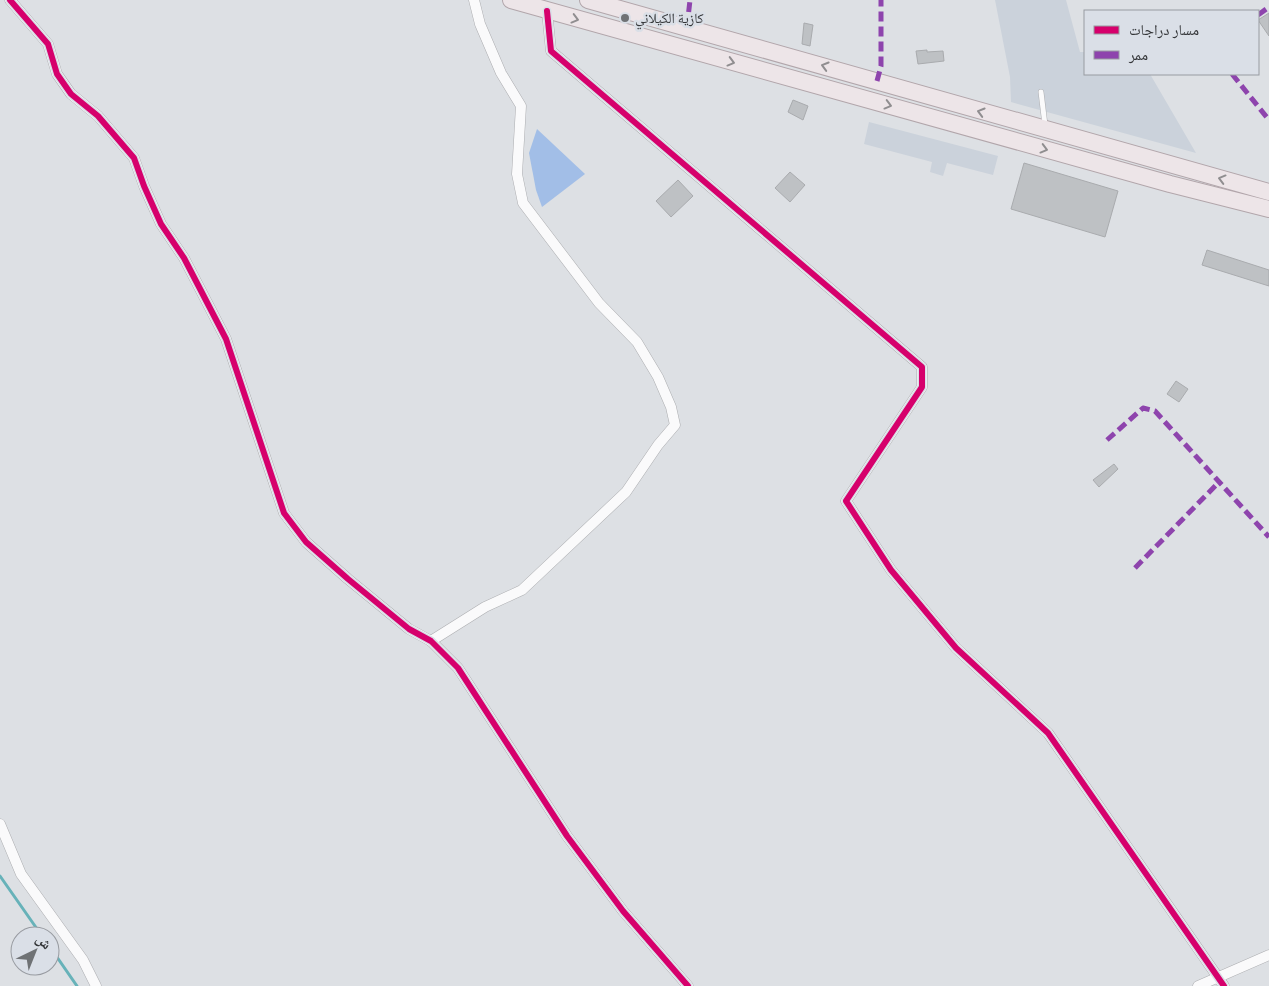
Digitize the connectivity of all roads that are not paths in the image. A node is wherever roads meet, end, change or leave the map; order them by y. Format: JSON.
{"nodes":[{"id":1,"x":10,"y":0,"type":"edge"},
{"id":2,"x":474,"y":0,"type":"edge"},
{"id":3,"x":511,"y":0,"type":"edge"},
{"id":4,"x":588,"y":0,"type":"edge"},
{"id":5,"x":547,"y":11,"type":"junction"},
{"id":6,"x":1040,"y":92,"type":"dead end"},
{"id":7,"x":1045,"y":130,"type":"junction"},
{"id":8,"x":1269,"y":192,"type":"edge"},
{"id":9,"x":1269,"y":209,"type":"edge"},
{"id":10,"x":431,"y":641,"type":"junction"},
{"id":11,"x":0,"y":824,"type":"edge"},
{"id":12,"x":1269,"y":954,"type":"edge"},
{"id":13,"x":1222,"y":982,"type":"edge"},
{"id":14,"x":96,"y":986,"type":"edge"},
{"id":15,"x":688,"y":986,"type":"edge"},
{"id":16,"x":1198,"y":986,"type":"edge"}],
"edges":[{"from":1,"to":10,"type":"street"},
{"from":2,"to":10,"type":"street"},
{"from":3,"to":5,"type":"main road"},
{"from":7,"to":4,"type":"main road","one_way":true},
{"from":5,"to":9,"type":"main road","one_way":true},
{"from":5,"to":13,"type":"street"},
{"from":6,"to":7,"type":"lane"},
{"from":8,"to":7,"type":"main road","one_way":true},
{"from":10,"to":15,"type":"street"},
{"from":11,"to":14,"type":"street"},
{"from":12,"to":13,"type":"street"},
{"from":13,"to":16,"type":"street"}]}
